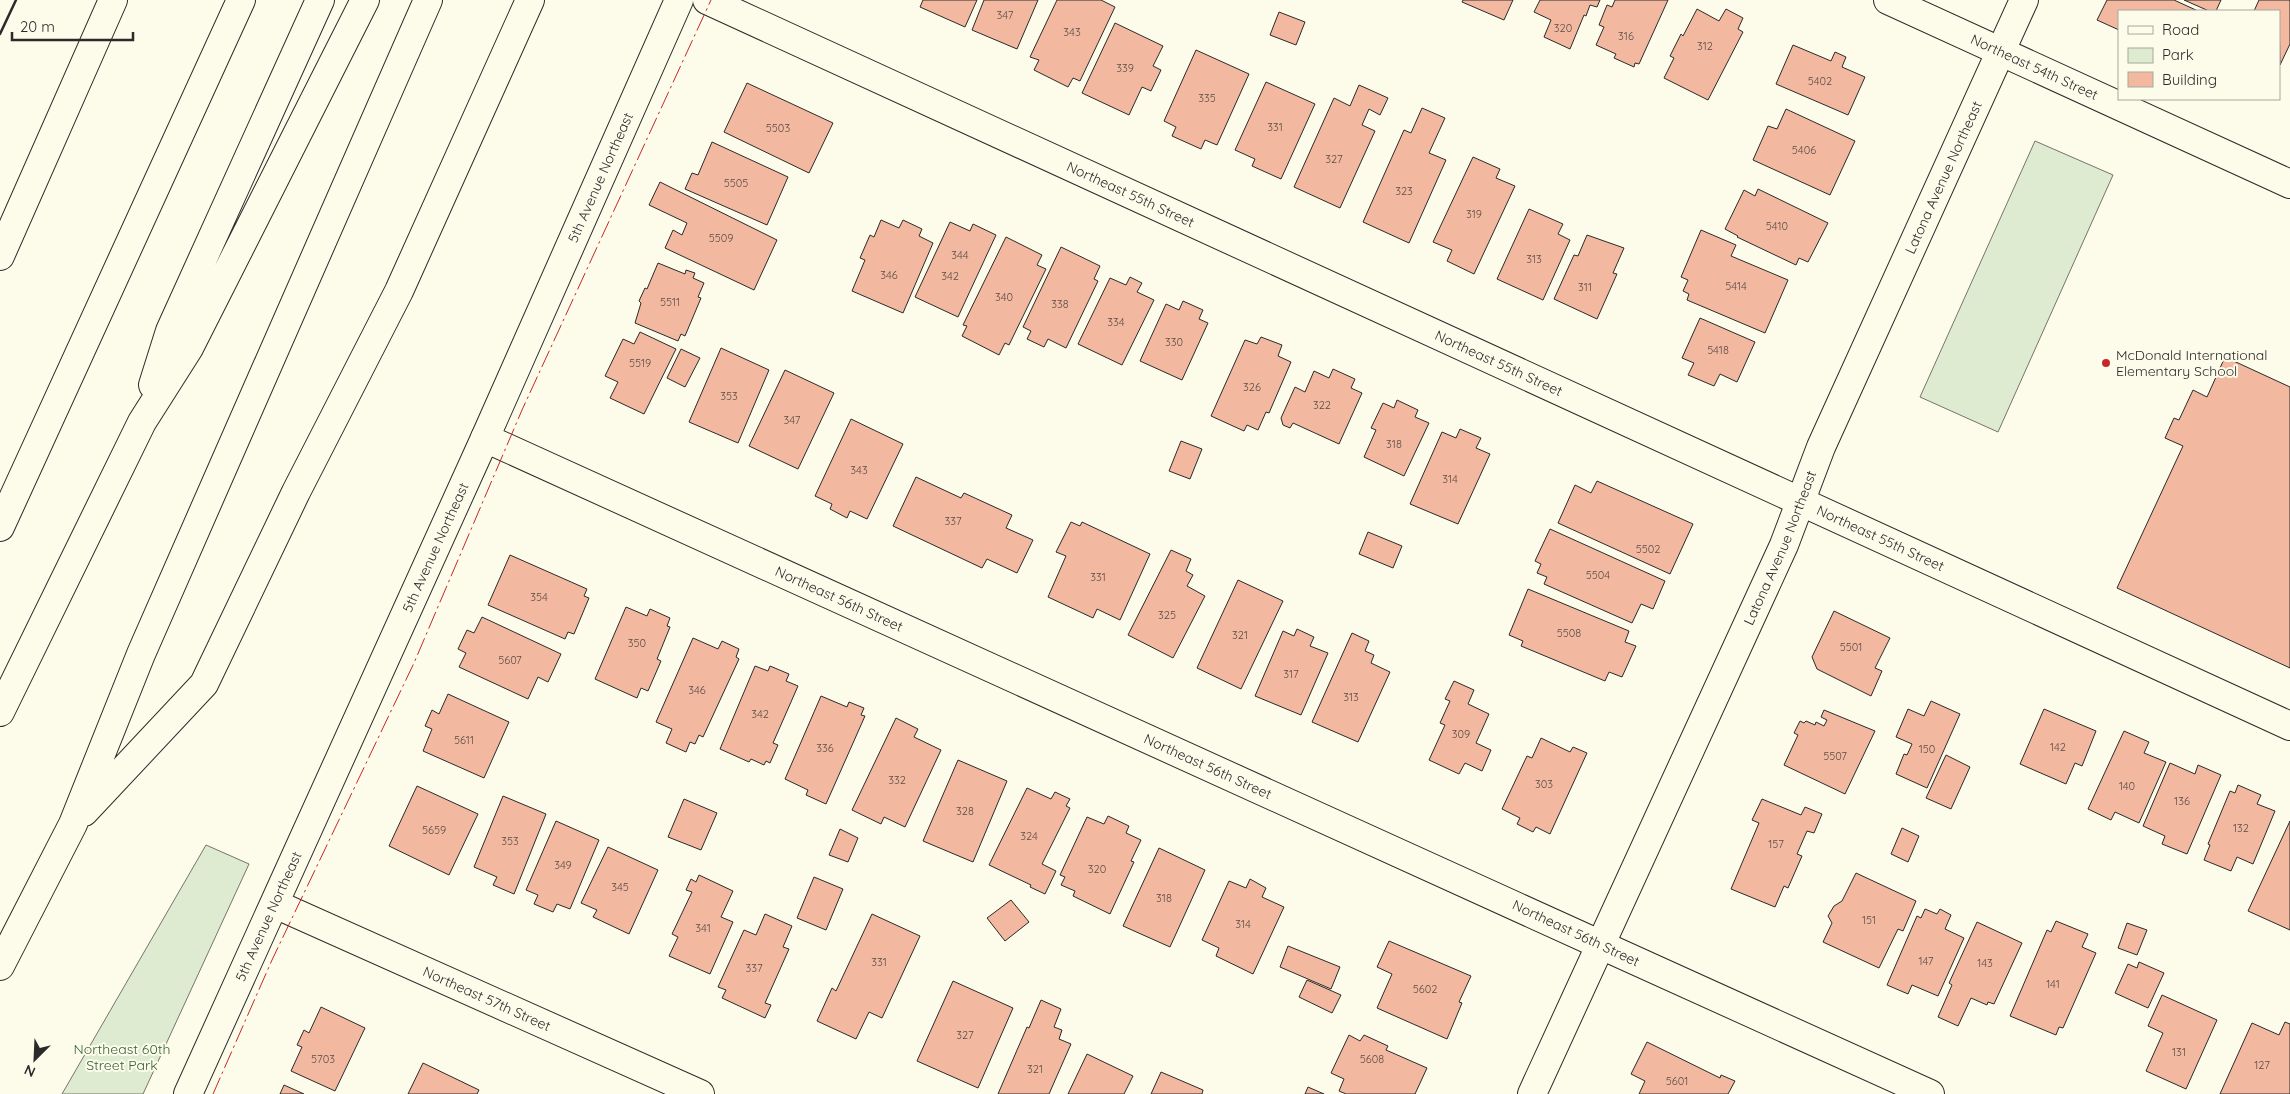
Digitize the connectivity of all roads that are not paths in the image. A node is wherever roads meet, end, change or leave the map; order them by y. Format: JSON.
{"nodes":[{"id":1,"x":113,"y":0,"type":"edge"},
{"id":2,"x":241,"y":0,"type":"edge"},
{"id":3,"x":320,"y":0,"type":"edge"},
{"id":4,"x":364,"y":0,"type":"edge"},
{"id":5,"x":428,"y":0,"type":"edge"},
{"id":6,"x":530,"y":0,"type":"edge"},
{"id":7,"x":679,"y":0,"type":"edge"},
{"id":8,"x":707,"y":0,"type":"edge"},
{"id":9,"x":1888,"y":0,"type":"edge"},
{"id":10,"x":2024,"y":0,"type":"edge"},
{"id":11,"x":2000,"y":52,"type":"junction"},
{"id":12,"x":2290,"y":184,"type":"edge"},
{"id":13,"x":0,"y":256,"type":"edge"},
{"id":14,"x":142,"y":422,"type":"junction"},
{"id":15,"x":485,"y":438,"type":"junction"},
{"id":16,"x":1802,"y":502,"type":"junction"},
{"id":17,"x":0,"y":527,"type":"edge"},
{"id":18,"x":0,"y":712,"type":"edge"},
{"id":19,"x":2290,"y":726,"type":"edge"},
{"id":20,"x":73,"y":824,"type":"junction"},
{"id":21,"x":275,"y":904,"type":"junction"},
{"id":22,"x":1601,"y":945,"type":"junction"},
{"id":23,"x":0,"y":966,"type":"edge"},
{"id":24,"x":188,"y":1094,"type":"edge"},
{"id":25,"x":700,"y":1094,"type":"edge"},
{"id":26,"x":1532,"y":1094,"type":"edge"},
{"id":27,"x":1930,"y":1094,"type":"edge"}],
"edges":[{"from":1,"to":13,"type":"main road"},
{"from":2,"to":17,"type":"main road"},
{"from":3,"to":14,"type":"main road"},
{"from":4,"to":14,"type":"main road"},
{"from":5,"to":20,"type":"main road"},
{"from":6,"to":20,"type":"main road"},
{"from":7,"to":15,"type":"main road","name":"5th Avenue Northeast"},
{"from":8,"to":16,"type":"main road","name":"Northeast 55th Street"},
{"from":9,"to":11,"type":"main road","name":"Northeast 54th Street"},
{"from":10,"to":11,"type":"main road","name":"Latona Avenue Northeast"},
{"from":11,"to":12,"type":"main road","name":"Northeast 54th Street"},
{"from":11,"to":16,"type":"main road","name":"Latona Avenue Northeast"},
{"from":14,"to":18,"type":"main road"},
{"from":15,"to":21,"type":"main road","name":"5th Avenue Northeast"},
{"from":15,"to":22,"type":"main road","name":"Northeast 56th Street"},
{"from":16,"to":19,"type":"main road","name":"Northeast 55th Street"},
{"from":16,"to":22,"type":"main road","name":"Latona Avenue Northeast"},
{"from":20,"to":23,"type":"main road"},
{"from":21,"to":24,"type":"main road","name":"5th Avenue Northeast"},
{"from":21,"to":25,"type":"main road","name":"Northeast 57th Street"},
{"from":22,"to":26,"type":"main road","name":"Latona Avenue Northeast"},
{"from":22,"to":27,"type":"main road","name":"Northeast 56th Street"}]}
